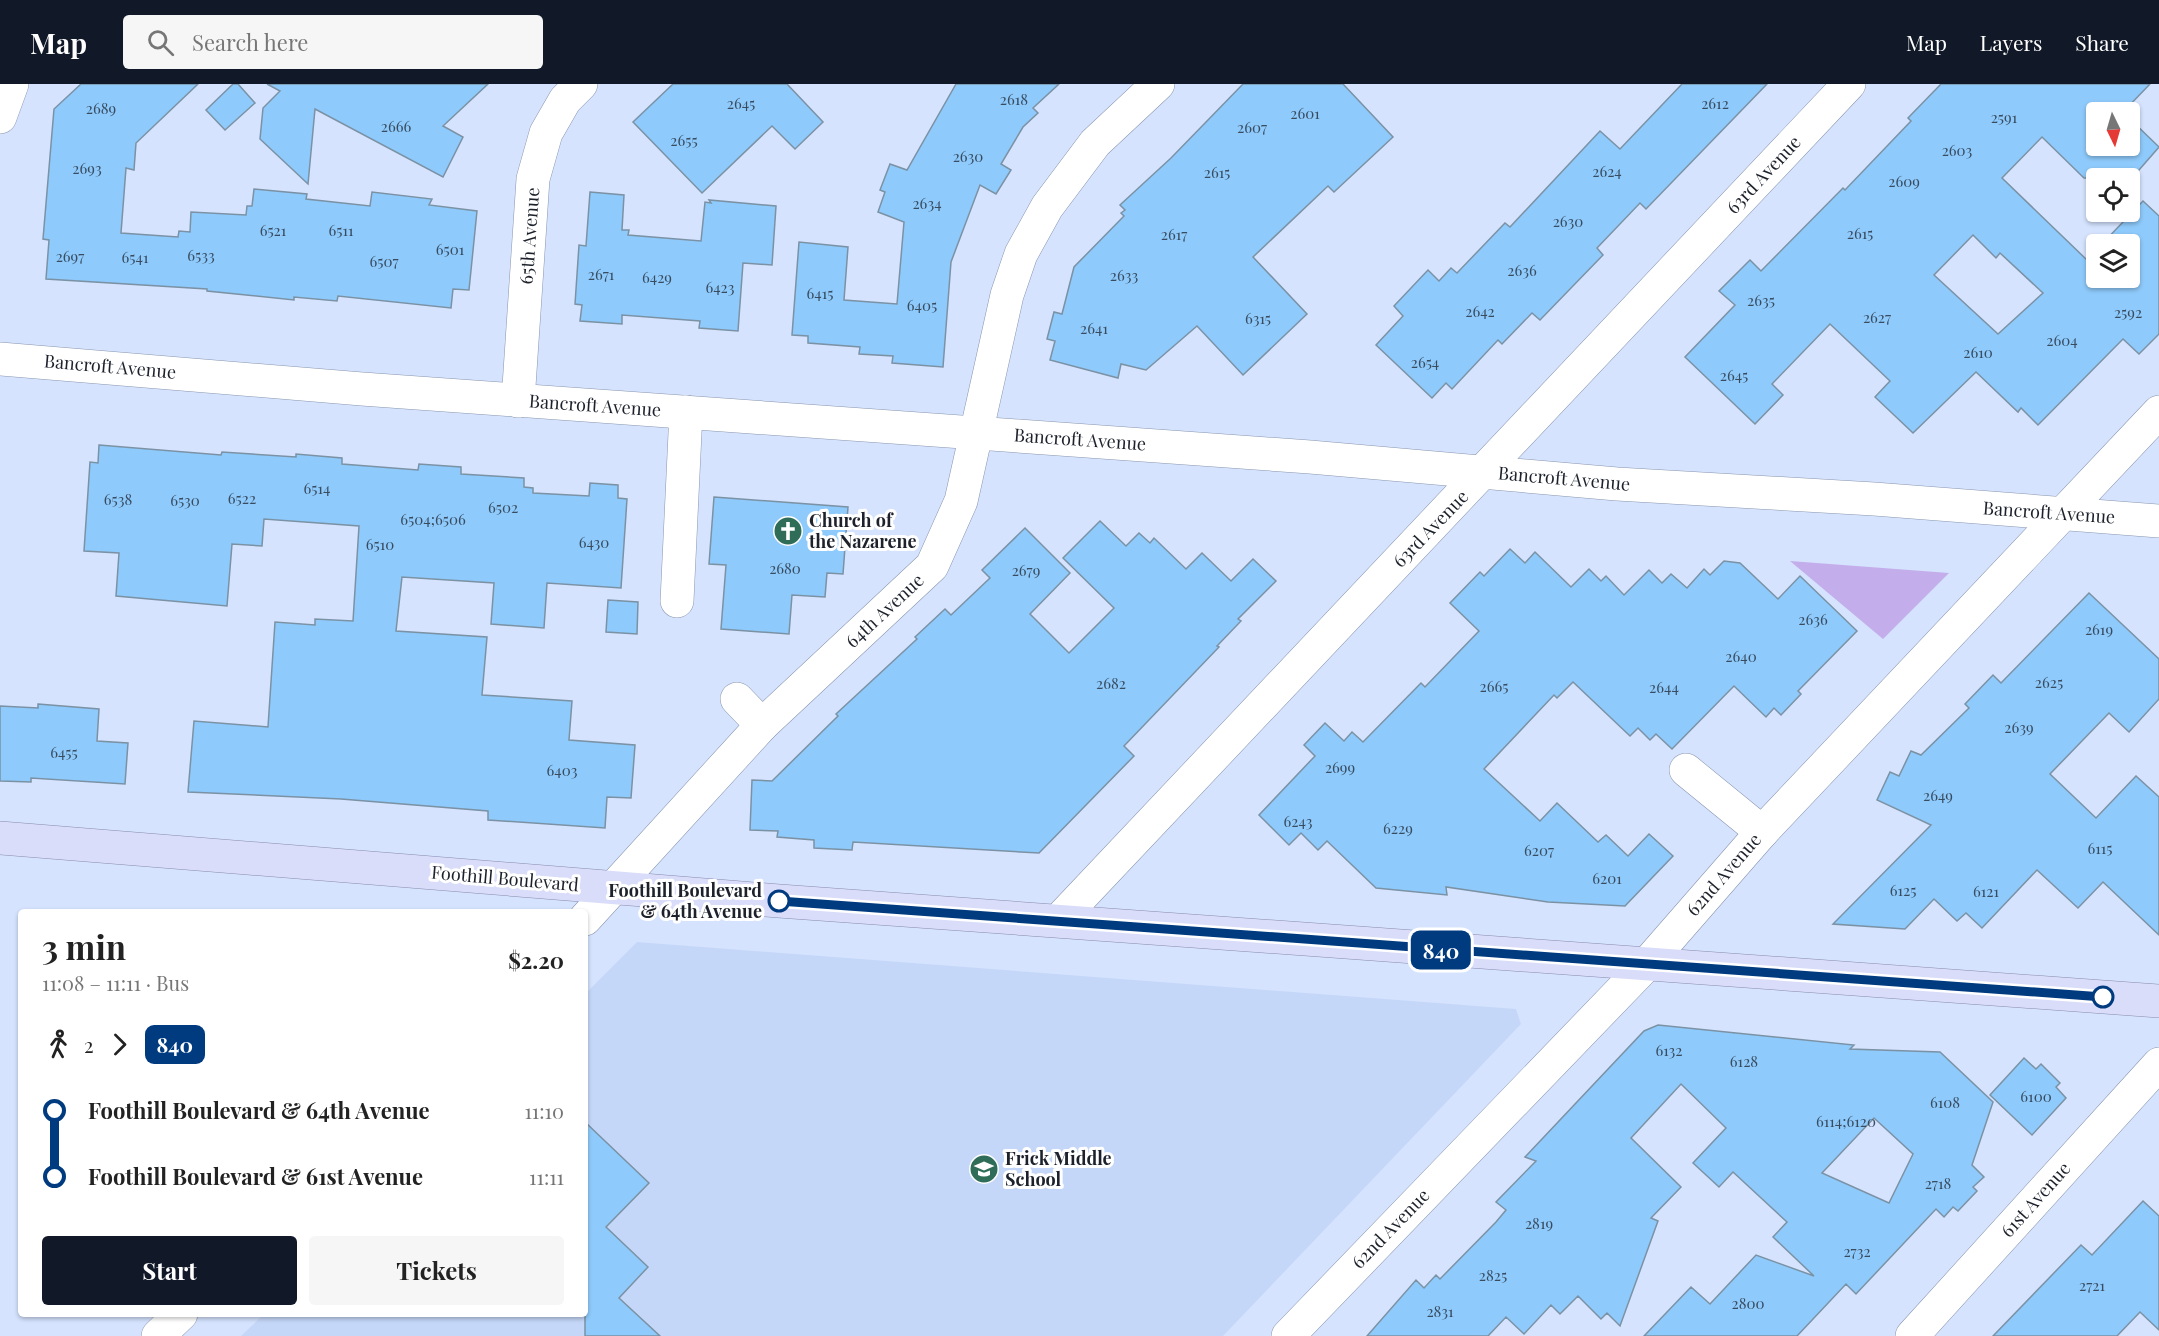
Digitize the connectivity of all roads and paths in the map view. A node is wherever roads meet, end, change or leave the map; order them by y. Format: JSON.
{"nodes":[{"id":1,"x":12,"y":84,"type":"edge"},
{"id":2,"x":581,"y":84,"type":"edge"},
{"id":3,"x":1158,"y":84,"type":"edge"},
{"id":4,"x":1849,"y":84,"type":"edge"},
{"id":5,"x":0,"y":117,"type":"edge"},
{"id":6,"x":0,"y":359,"type":"edge"},
{"id":7,"x":518,"y":401,"type":"junction"},
{"id":8,"x":686,"y":412,"type":"junction"},
{"id":9,"x":2159,"y":412,"type":"edge"},
{"id":10,"x":977,"y":432,"type":"junction"},
{"id":11,"x":1485,"y":472,"type":"junction"},
{"id":12,"x":2064,"y":515,"type":"junction"},
{"id":13,"x":2159,"y":521,"type":"edge"},
{"id":14,"x":677,"y":601,"type":"dead end"},
{"id":15,"x":737,"y":699,"type":"dead end"},
{"id":16,"x":762,"y":725,"type":"junction"},
{"id":17,"x":1686,"y":770,"type":"dead end"},
{"id":18,"x":1762,"y":832,"type":"junction"},
{"id":19,"x":0,"y":838,"type":"edge"},
{"id":20,"x":614,"y":888,"type":"junction"},
{"id":21,"x":588,"y":917,"type":"edge"},
{"id":22,"x":1059,"y":920,"type":"junction"},
{"id":23,"x":1646,"y":965,"type":"junction"},
{"id":24,"x":2159,"y":1001,"type":"edge"},
{"id":25,"x":2159,"y":1064,"type":"edge"},
{"id":26,"x":178,"y":1317,"type":"edge"},
{"id":27,"x":158,"y":1336,"type":"edge"},
{"id":28,"x":1288,"y":1336,"type":"edge"},
{"id":29,"x":1912,"y":1336,"type":"edge"}],
"edges":[{"from":1,"to":5,"type":"street"},
{"from":2,"to":7,"type":"street","name":"65th Avenue"},
{"from":3,"to":10,"type":"street","name":"64th Avenue"},
{"from":4,"to":11,"type":"street","name":"63rd Avenue"},
{"from":6,"to":7,"type":"street","name":"Bancroft Avenue"},
{"from":7,"to":8,"type":"street","name":"Bancroft Avenue"},
{"from":8,"to":10,"type":"street","name":"Bancroft Avenue"},
{"from":8,"to":14,"type":"street"},
{"from":9,"to":12,"type":"street","name":"62nd Avenue"},
{"from":10,"to":11,"type":"street","name":"Bancroft Avenue"},
{"from":10,"to":16,"type":"street","name":"64th Avenue"},
{"from":11,"to":12,"type":"street","name":"Bancroft Avenue"},
{"from":11,"to":22,"type":"street","name":"63rd Avenue"},
{"from":12,"to":13,"type":"street","name":"Bancroft Avenue"},
{"from":12,"to":18,"type":"street","name":"62nd Avenue"},
{"from":15,"to":16,"type":"street"},
{"from":16,"to":20,"type":"street","name":"64th Avenue"},
{"from":17,"to":18,"type":"street"},
{"from":18,"to":23,"type":"street","name":"62nd Avenue"},
{"from":19,"to":20,"type":"main road","name":"Foothill Boulevard"},
{"from":20,"to":21,"type":"street","name":"64th Avenue"},
{"from":20,"to":22,"type":"main road","name":"Foothill Boulevard"},
{"from":22,"to":23,"type":"main road","name":"Foothill Boulevard"},
{"from":23,"to":24,"type":"main road","name":"Foothill Boulevard"},
{"from":23,"to":28,"type":"street","name":"62nd Avenue"},
{"from":25,"to":29,"type":"street","name":"61st Avenue"},
{"from":26,"to":27,"type":"street"}]}
